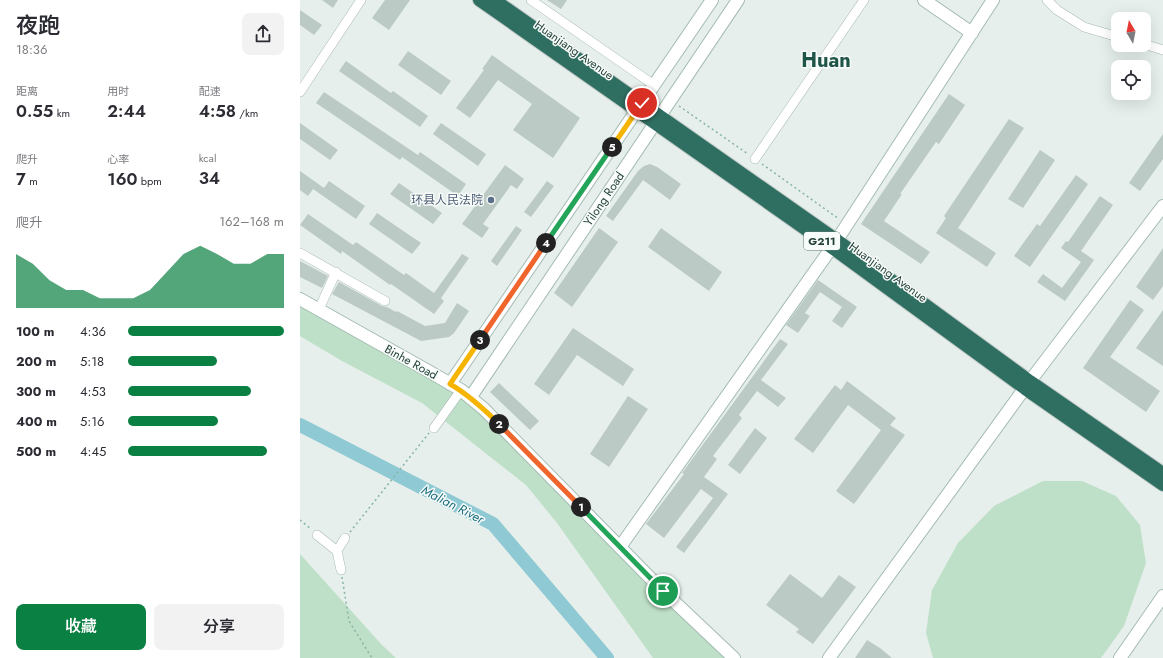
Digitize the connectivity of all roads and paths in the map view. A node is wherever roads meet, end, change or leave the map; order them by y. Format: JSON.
{"nodes":[{"id":1,"x":361,"y":0,"type":"edge"},
{"id":2,"x":479,"y":0,"type":"edge"},
{"id":3,"x":531,"y":0,"type":"edge"},
{"id":4,"x":712,"y":0,"type":"edge"},
{"id":5,"x":738,"y":0,"type":"edge"},
{"id":6,"x":864,"y":0,"type":"edge"},
{"id":7,"x":924,"y":0,"type":"edge"},
{"id":8,"x":993,"y":0,"type":"edge"},
{"id":9,"x":1047,"y":0,"type":"edge"},
{"id":10,"x":498,"y":1,"type":"edge"},
{"id":11,"x":972,"y":33,"type":"junction"},
{"id":12,"x":1111,"y":35,"type":"edge"},
{"id":13,"x":1151,"y":46,"type":"edge"},
{"id":14,"x":1163,"y":50,"type":"edge"},
{"id":15,"x":654,"y":85,"type":"junction"},
{"id":16,"x":300,"y":92,"type":"edge"},
{"id":17,"x":639,"y":107,"type":"junction"},
{"id":18,"x":657,"y":120,"type":"junction"},
{"id":19,"x":755,"y":159,"type":"dead end"},
{"id":20,"x":1163,"y":206,"type":"edge"},
{"id":21,"x":834,"y":244,"type":"junction"},
{"id":22,"x":300,"y":253,"type":"edge"},
{"id":23,"x":336,"y":272,"type":"junction"},
{"id":24,"x":300,"y":299,"type":"edge"},
{"id":25,"x":385,"y":300,"type":"dead end"},
{"id":26,"x":319,"y":309,"type":"junction"},
{"id":27,"x":1027,"y":385,"type":"junction"},
{"id":28,"x":456,"y":387,"type":"junction"},
{"id":29,"x":470,"y":398,"type":"junction"},
{"id":30,"x":434,"y":428,"type":"joint"},
{"id":31,"x":1163,"y":473,"type":"edge"},
{"id":32,"x":1163,"y":485,"type":"edge"},
{"id":33,"x":300,"y":520,"type":"edge"},
{"id":34,"x":317,"y":535,"type":"joint"},
{"id":35,"x":345,"y":538,"type":"joint"},
{"id":36,"x":620,"y":547,"type":"junction"},
{"id":37,"x":337,"y":551,"type":"junction"},
{"id":38,"x":341,"y":570,"type":"joint"},
{"id":39,"x":1163,"y":596,"type":"edge"},
{"id":40,"x":372,"y":658,"type":"edge"},
{"id":41,"x":734,"y":658,"type":"edge"},
{"id":42,"x":829,"y":658,"type":"edge"},
{"id":43,"x":1120,"y":658,"type":"edge"}],
"edges":[{"from":1,"to":16,"type":"street"},
{"from":2,"to":17,"type":"highway","name":"Huanjiang Avenue","number":"G211"},
{"from":3,"to":15,"type":"street"},
{"from":4,"to":15,"type":"main road","name":"Yilong Road"},
{"from":5,"to":18,"type":"main road","name":"Yilong Road"},
{"from":6,"to":19,"type":"street"},
{"from":7,"to":11,"type":"main road"},
{"from":8,"to":11,"type":"main road"},
{"from":9,"to":12,"type":"street"},
{"from":10,"to":17,"type":"highway","name":"Huanjiang Avenue","number":"G211"},
{"from":11,"to":21,"type":"main road"},
{"from":13,"to":14,"type":"street"},
{"from":15,"to":17,"type":"main road","name":"Yilong Road"},
{"from":17,"to":18,"type":"highway","name":"Huanjiang Avenue","number":"G211"},
{"from":17,"to":28,"type":"main road","name":"Yilong Road"},
{"from":18,"to":21,"type":"highway","name":"Huanjiang Avenue","number":"G211"},
{"from":18,"to":29,"type":"main road","name":"Yilong Road"},
{"from":20,"to":27,"type":"main road"},
{"from":21,"to":27,"type":"highway","name":"Huanjiang Avenue","number":"G211"},
{"from":21,"to":36,"type":"main road"},
{"from":22,"to":23,"type":"street"},
{"from":23,"to":25,"type":"street"},
{"from":23,"to":26,"type":"street"},
{"from":24,"to":26,"type":"main road","name":"Binhe Road"},
{"from":26,"to":28,"type":"main road","name":"Binhe Road"},
{"from":27,"to":31,"type":"highway","name":"Huanjiang Avenue","number":"G211"},
{"from":27,"to":32,"type":"highway","name":"Huanjiang Avenue","number":"G211"},
{"from":27,"to":42,"type":"main road"},
{"from":28,"to":29,"type":"main road","name":"Binhe Road"},
{"from":28,"to":30,"type":"street"},
{"from":29,"to":36,"type":"main road","name":"Binhe Road"},
{"from":30,"to":35,"type":"path"},
{"from":33,"to":34,"type":"path"},
{"from":34,"to":37,"type":"street"},
{"from":35,"to":37,"type":"street"},
{"from":36,"to":41,"type":"main road","name":"Binhe Road"},
{"from":37,"to":38,"type":"street"},
{"from":38,"to":40,"type":"path"},
{"from":39,"to":43,"type":"main road"}]}
